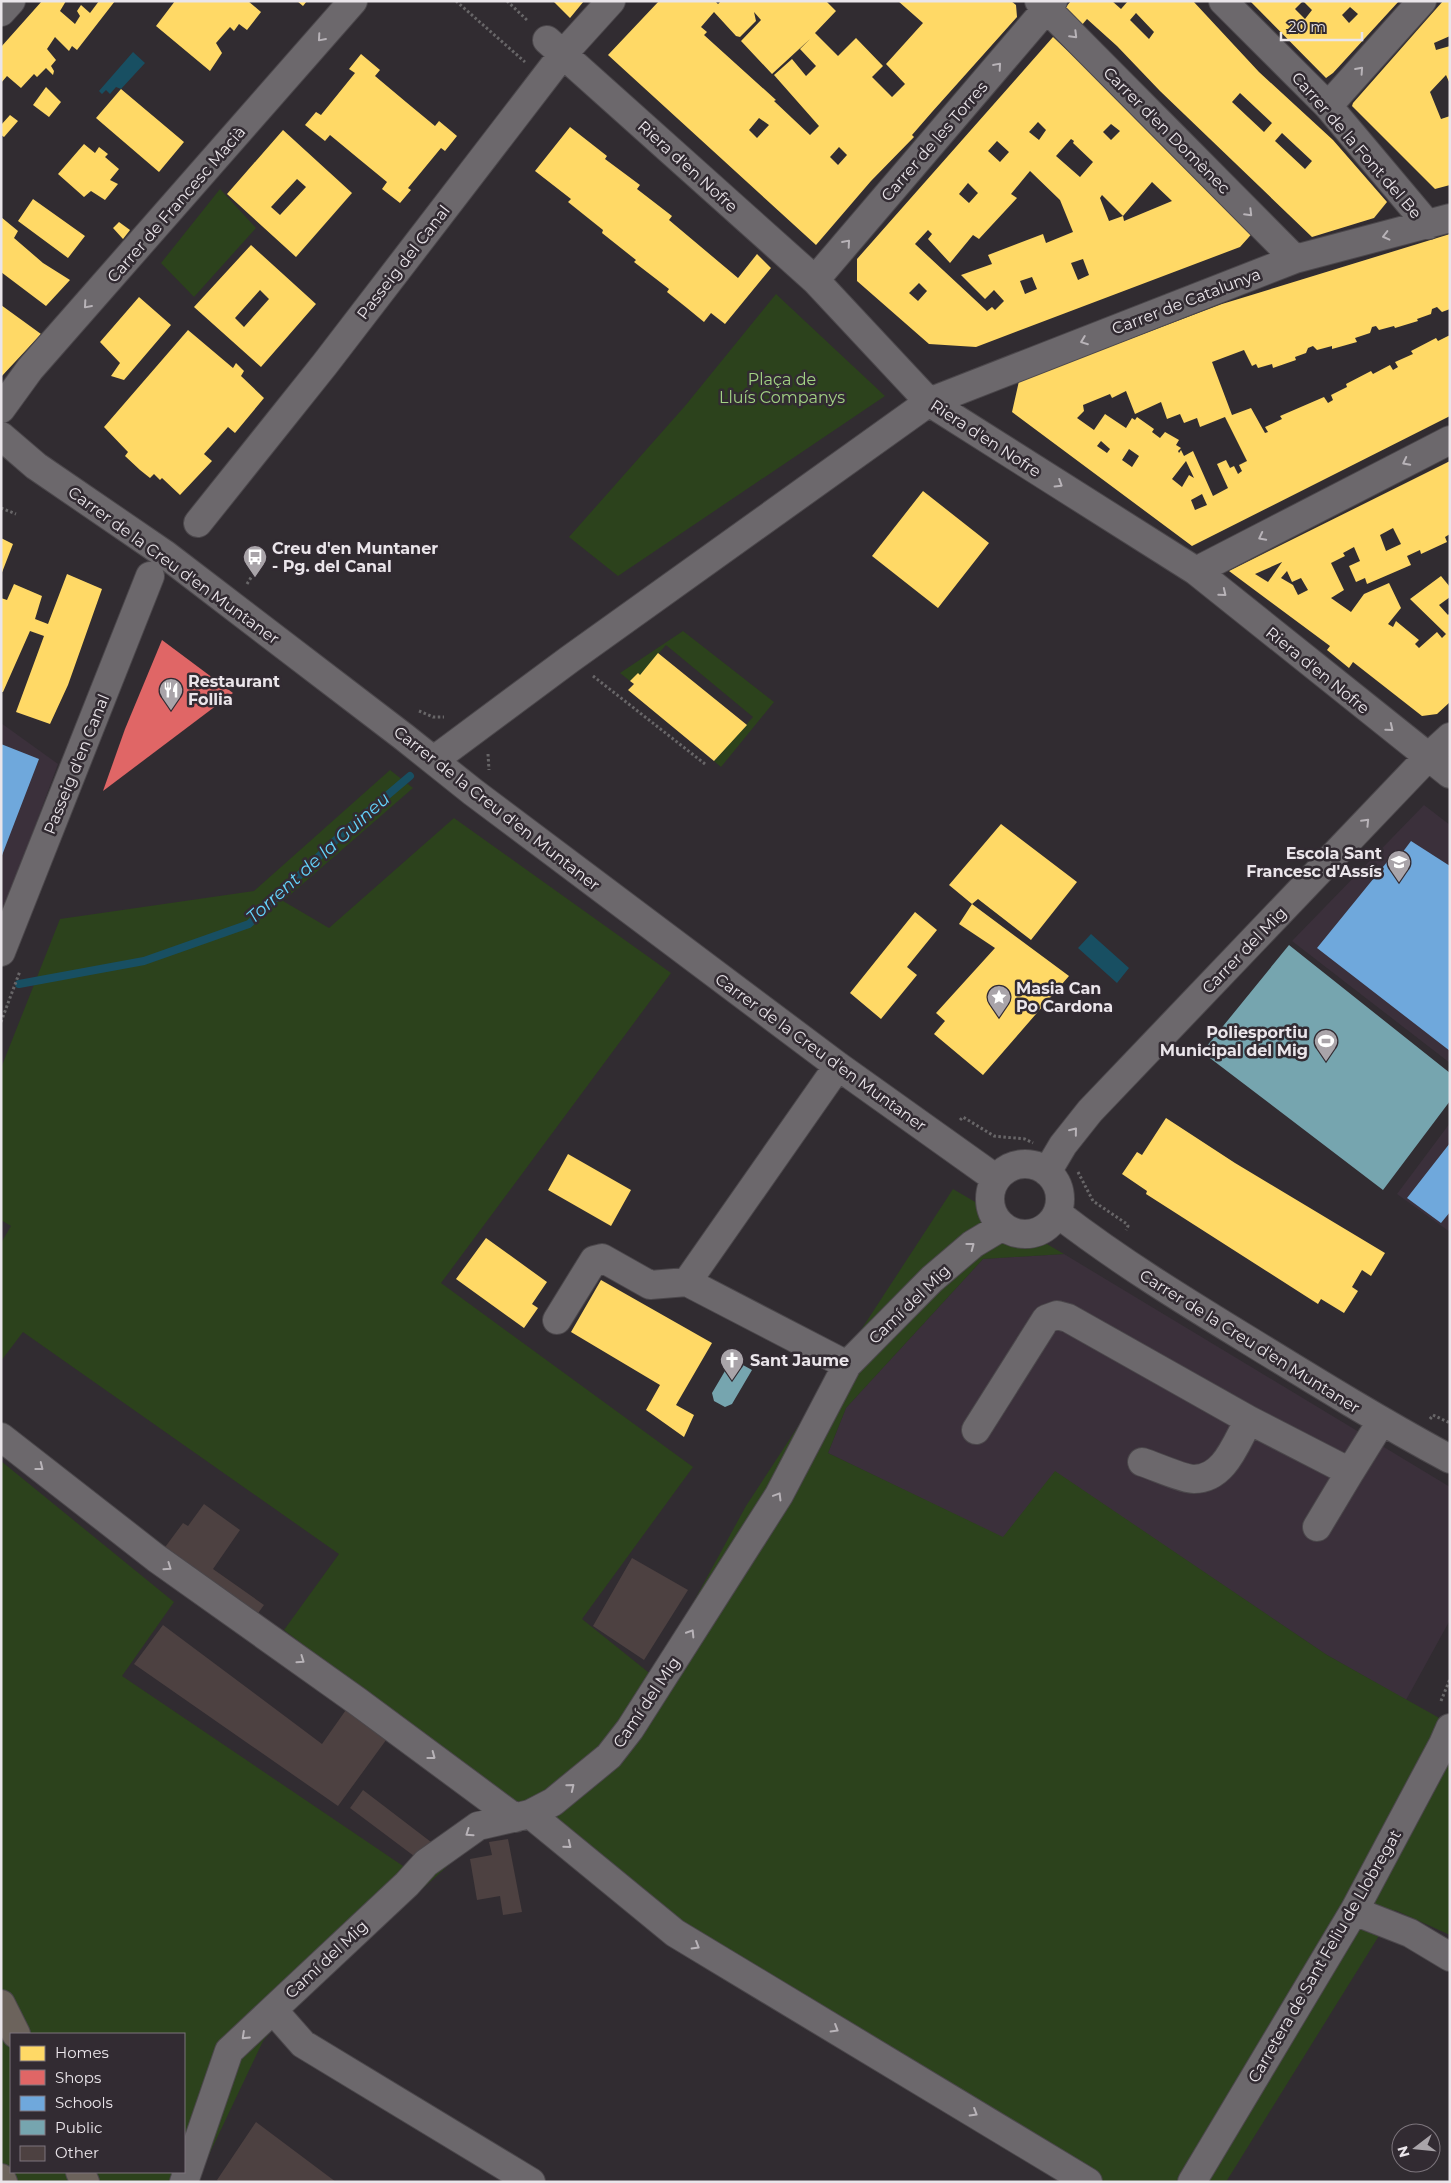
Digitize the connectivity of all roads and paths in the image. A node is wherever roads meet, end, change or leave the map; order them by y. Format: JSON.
{"nodes":[{"id":1,"x":11,"y":1,"type":"edge"},
{"id":2,"x":353,"y":1,"type":"edge"},
{"id":3,"x":456,"y":1,"type":"edge"},
{"id":4,"x":611,"y":1,"type":"edge"},
{"id":5,"x":1223,"y":1,"type":"edge"},
{"id":6,"x":1422,"y":1,"type":"edge"},
{"id":7,"x":1047,"y":4,"type":"edge"},
{"id":8,"x":1,"y":12,"type":"edge"},
{"id":9,"x":555,"y":47,"type":"junction"},
{"id":10,"x":544,"y":78,"type":"junction"},
{"id":11,"x":1328,"y":106,"type":"junction"},
{"id":12,"x":1439,"y":221,"type":"edge"},
{"id":13,"x":1295,"y":259,"type":"junction"},
{"id":14,"x":815,"y":280,"type":"junction"},
{"id":15,"x":929,"y":402,"type":"junction"},
{"id":16,"x":1,"y":409,"type":"edge"},
{"id":17,"x":1,"y":436,"type":"edge"},
{"id":18,"x":1450,"y":440,"type":"edge"},
{"id":19,"x":1,"y":508,"type":"edge"},
{"id":20,"x":16,"y":514,"type":"dead end"},
{"id":21,"x":198,"y":523,"type":"dead end"},
{"id":22,"x":1196,"y":571,"type":"junction"},
{"id":23,"x":150,"y":576,"type":"dead end"},
{"id":24,"x":570,"y":659,"type":"junction"},
{"id":25,"x":1450,"y":737,"type":"edge"},
{"id":26,"x":1427,"y":758,"type":"junction"},
{"id":27,"x":434,"y":760,"type":"junction"},
{"id":28,"x":705,"y":764,"type":"dead end"},
{"id":29,"x":1450,"y":774,"type":"edge"},
{"id":30,"x":1,"y":952,"type":"edge"},
{"id":31,"x":838,"y":1066,"type":"junction"},
{"id":32,"x":1047,"y":1172,"type":"junction"},
{"id":33,"x":995,"y":1178,"type":"junction"},
{"id":34,"x":1057,"y":1213,"type":"junction"},
{"id":35,"x":1002,"y":1226,"type":"junction"},
{"id":36,"x":688,"y":1282,"type":"junction"},
{"id":37,"x":557,"y":1320,"type":"dead end"},
{"id":38,"x":847,"y":1366,"type":"junction"},
{"id":39,"x":1249,"y":1420,"type":"junction"},
{"id":40,"x":1381,"y":1422,"type":"junction"},
{"id":41,"x":976,"y":1430,"type":"dead end"},
{"id":42,"x":1,"y":1437,"type":"edge"},
{"id":43,"x":1450,"y":1459,"type":"edge"},
{"id":44,"x":1142,"y":1462,"type":"dead end"},
{"id":45,"x":1350,"y":1472,"type":"junction"},
{"id":46,"x":1317,"y":1527,"type":"dead end"},
{"id":47,"x":1450,"y":1728,"type":"edge"},
{"id":48,"x":522,"y":1816,"type":"junction"},
{"id":49,"x":1354,"y":1911,"type":"junction"},
{"id":50,"x":1450,"y":1957,"type":"edge"},
{"id":51,"x":1,"y":2004,"type":"edge"},
{"id":52,"x":273,"y":2010,"type":"junction"},
{"id":53,"x":16,"y":2033,"type":"edge"},
{"id":54,"x":1,"y":2178,"type":"edge"},
{"id":55,"x":3,"y":2182,"type":"edge"},
{"id":56,"x":184,"y":2182,"type":"edge"},
{"id":57,"x":530,"y":2182,"type":"edge"},
{"id":58,"x":1088,"y":2182,"type":"edge"},
{"id":59,"x":1192,"y":2182,"type":"edge"}],
"edges":[{"from":1,"to":8,"type":"street"},
{"from":2,"to":16,"type":"street","name":"Carrer de Francesc Macià","one_way":true},
{"from":3,"to":10,"type":"path"},
{"from":4,"to":9,"type":"street","name":"Passeig del Canal"},
{"from":5,"to":11,"type":"street","name":"Carrer de la Font del Be"},
{"from":11,"to":6,"type":"street","one_way":true},
{"from":7,"to":13,"type":"street","name":"Carrer d'en Domènec","one_way":true},
{"from":14,"to":7,"type":"street","name":"Carrer de les Torres","one_way":true},
{"from":9,"to":10,"type":"street","name":"Passeig del Canal"},
{"from":9,"to":14,"type":"street","name":"Riera d'en Nofre"},
{"from":10,"to":21,"type":"street","name":"Passeig del Canal"},
{"from":11,"to":12,"type":"street","name":"Carrer de la Font del Be"},
{"from":12,"to":13,"type":"street","name":"Carrer de Catalunya","one_way":true},
{"from":13,"to":15,"type":"street","name":"Carrer de Catalunya","one_way":true},
{"from":14,"to":15,"type":"street","name":"Riera d'en Nofre"},
{"from":15,"to":22,"type":"street","name":"Riera d'en Nofre","one_way":true},
{"from":15,"to":24,"type":"street"},
{"from":17,"to":27,"type":"street","name":"Carrer de la Creu d'en Muntaner"},
{"from":18,"to":22,"type":"street","one_way":true},
{"from":19,"to":20,"type":"path"},
{"from":22,"to":26,"type":"street","name":"Riera d'en Nofre","one_way":true},
{"from":23,"to":30,"type":"street","name":"Passeig d'en Canal"},
{"from":24,"to":27,"type":"street"},
{"from":24,"to":28,"type":"path"},
{"from":25,"to":26,"type":"street","name":"Carrer del Mig"},
{"from":26,"to":29,"type":"street","name":"Riera d'en Nofre"},
{"from":32,"to":26,"type":"street","name":"Carrer del Mig","one_way":true},
{"from":27,"to":31,"type":"street","name":"Carrer de la Creu d'en Muntaner"},
{"from":31,"to":33,"type":"street","name":"Carrer de la Creu d'en Muntaner"},
{"from":31,"to":36,"type":"street"},
{"from":32,"to":33,"type":"street"},
{"from":32,"to":34,"type":"street"},
{"from":33,"to":35,"type":"street"},
{"from":34,"to":35,"type":"street"},
{"from":34,"to":40,"type":"street","name":"Carrer de la Creu d'en Muntaner"},
{"from":38,"to":35,"type":"street","name":"Camí del Mig","one_way":true},
{"from":36,"to":37,"type":"street"},
{"from":36,"to":38,"type":"street"},
{"from":48,"to":38,"type":"street","name":"Camí del Mig","one_way":true},
{"from":39,"to":41,"type":"street"},
{"from":39,"to":44,"type":"street"},
{"from":39,"to":45,"type":"street"},
{"from":40,"to":43,"type":"street","name":"Carrer de la Creu d'en Muntaner"},
{"from":40,"to":45,"type":"street"},
{"from":42,"to":48,"type":"street","one_way":true},
{"from":45,"to":46,"type":"street"},
{"from":47,"to":49,"type":"street","name":"Carretera de Sant Feliu de Llobregat"},
{"from":48,"to":52,"type":"street","name":"Camí del Mig","one_way":true},
{"from":48,"to":58,"type":"street","one_way":true},
{"from":49,"to":50,"type":"street"},
{"from":49,"to":59,"type":"street","name":"Carretera de Sant Feliu de Llobregat"},
{"from":51,"to":53,"type":"highway"},
{"from":52,"to":56,"type":"street","name":"Camí del Mig","one_way":true},
{"from":52,"to":57,"type":"street"},
{"from":54,"to":55,"type":"highway"}]}
